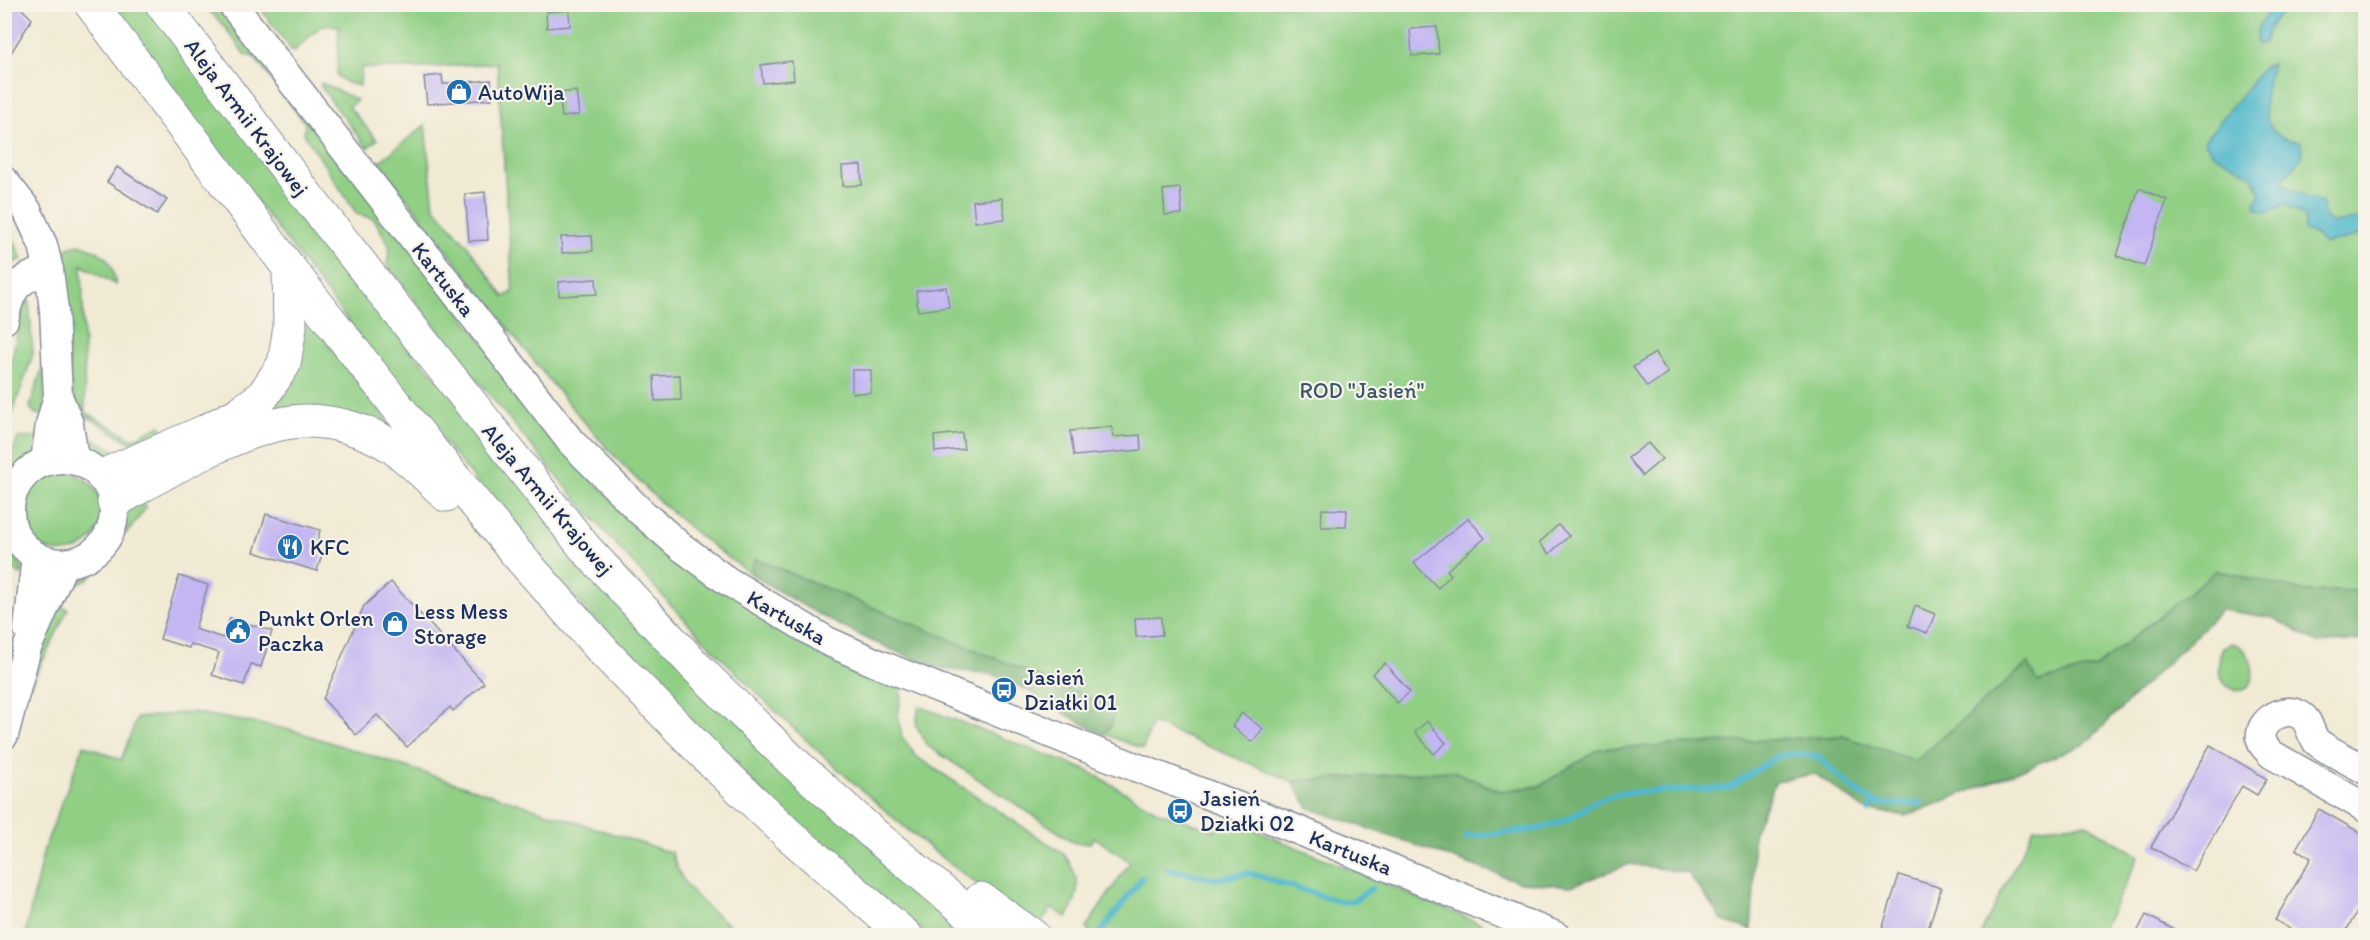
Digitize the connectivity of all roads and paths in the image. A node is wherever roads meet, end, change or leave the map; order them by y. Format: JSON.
{"nodes":[{"id":1,"x":92,"y":4,"type":"edge"},
{"id":2,"x":162,"y":4,"type":"edge"},
{"id":3,"x":232,"y":4,"type":"edge"},
{"id":4,"x":4,"y":181,"type":"edge"},
{"id":5,"x":289,"y":268,"type":"junction"},
{"id":6,"x":49,"y":270,"type":"junction"},
{"id":7,"x":4,"y":320,"type":"edge"},
{"id":8,"x":58,"y":396,"type":"junction"},
{"id":9,"x":74,"y":459,"type":"junction"},
{"id":10,"x":45,"y":461,"type":"junction"},
{"id":11,"x":108,"y":489,"type":"junction"},
{"id":12,"x":517,"y":554,"type":"junction"},
{"id":13,"x":36,"y":556,"type":"junction"},
{"id":14,"x":64,"y":563,"type":"junction"},
{"id":15,"x":27,"y":648,"type":"junction"},
{"id":16,"x":4,"y":735,"type":"edge"},
{"id":17,"x":791,"y":760,"type":"junction"},
{"id":18,"x":2366,"y":770,"type":"edge"},
{"id":19,"x":2366,"y":808,"type":"edge"},
{"id":20,"x":906,"y":936,"type":"edge"},
{"id":21,"x":996,"y":936,"type":"edge"},
{"id":22,"x":1033,"y":936,"type":"edge"},
{"id":23,"x":1556,"y":936,"type":"edge"}],
"edges":[{"from":1,"to":5,"type":"main road"},
{"from":2,"to":17,"type":"main road","name":"Aleja Armii Krajowej"},
{"from":3,"to":23,"type":"street","name":"Kartuska"},
{"from":4,"to":6,"type":"street"},
{"from":5,"to":11,"type":"main road"},
{"from":5,"to":12,"type":"main road"},
{"from":6,"to":7,"type":"street"},
{"from":6,"to":8,"type":"street"},
{"from":8,"to":9,"type":"street"},
{"from":8,"to":10,"type":"street"},
{"from":9,"to":10,"type":"street"},
{"from":9,"to":11,"type":"street"},
{"from":10,"to":13,"type":"street"},
{"from":11,"to":12,"type":"main road"},
{"from":11,"to":14,"type":"street"},
{"from":12,"to":20,"type":"main road"},
{"from":13,"to":14,"type":"street"},
{"from":13,"to":15,"type":"street"},
{"from":14,"to":15,"type":"street"},
{"from":15,"to":16,"type":"street"},
{"from":17,"to":21,"type":"main road","name":"Aleja Armii Krajowej"},
{"from":17,"to":22,"type":"main road"},
{"from":18,"to":19,"type":"street"}]}
